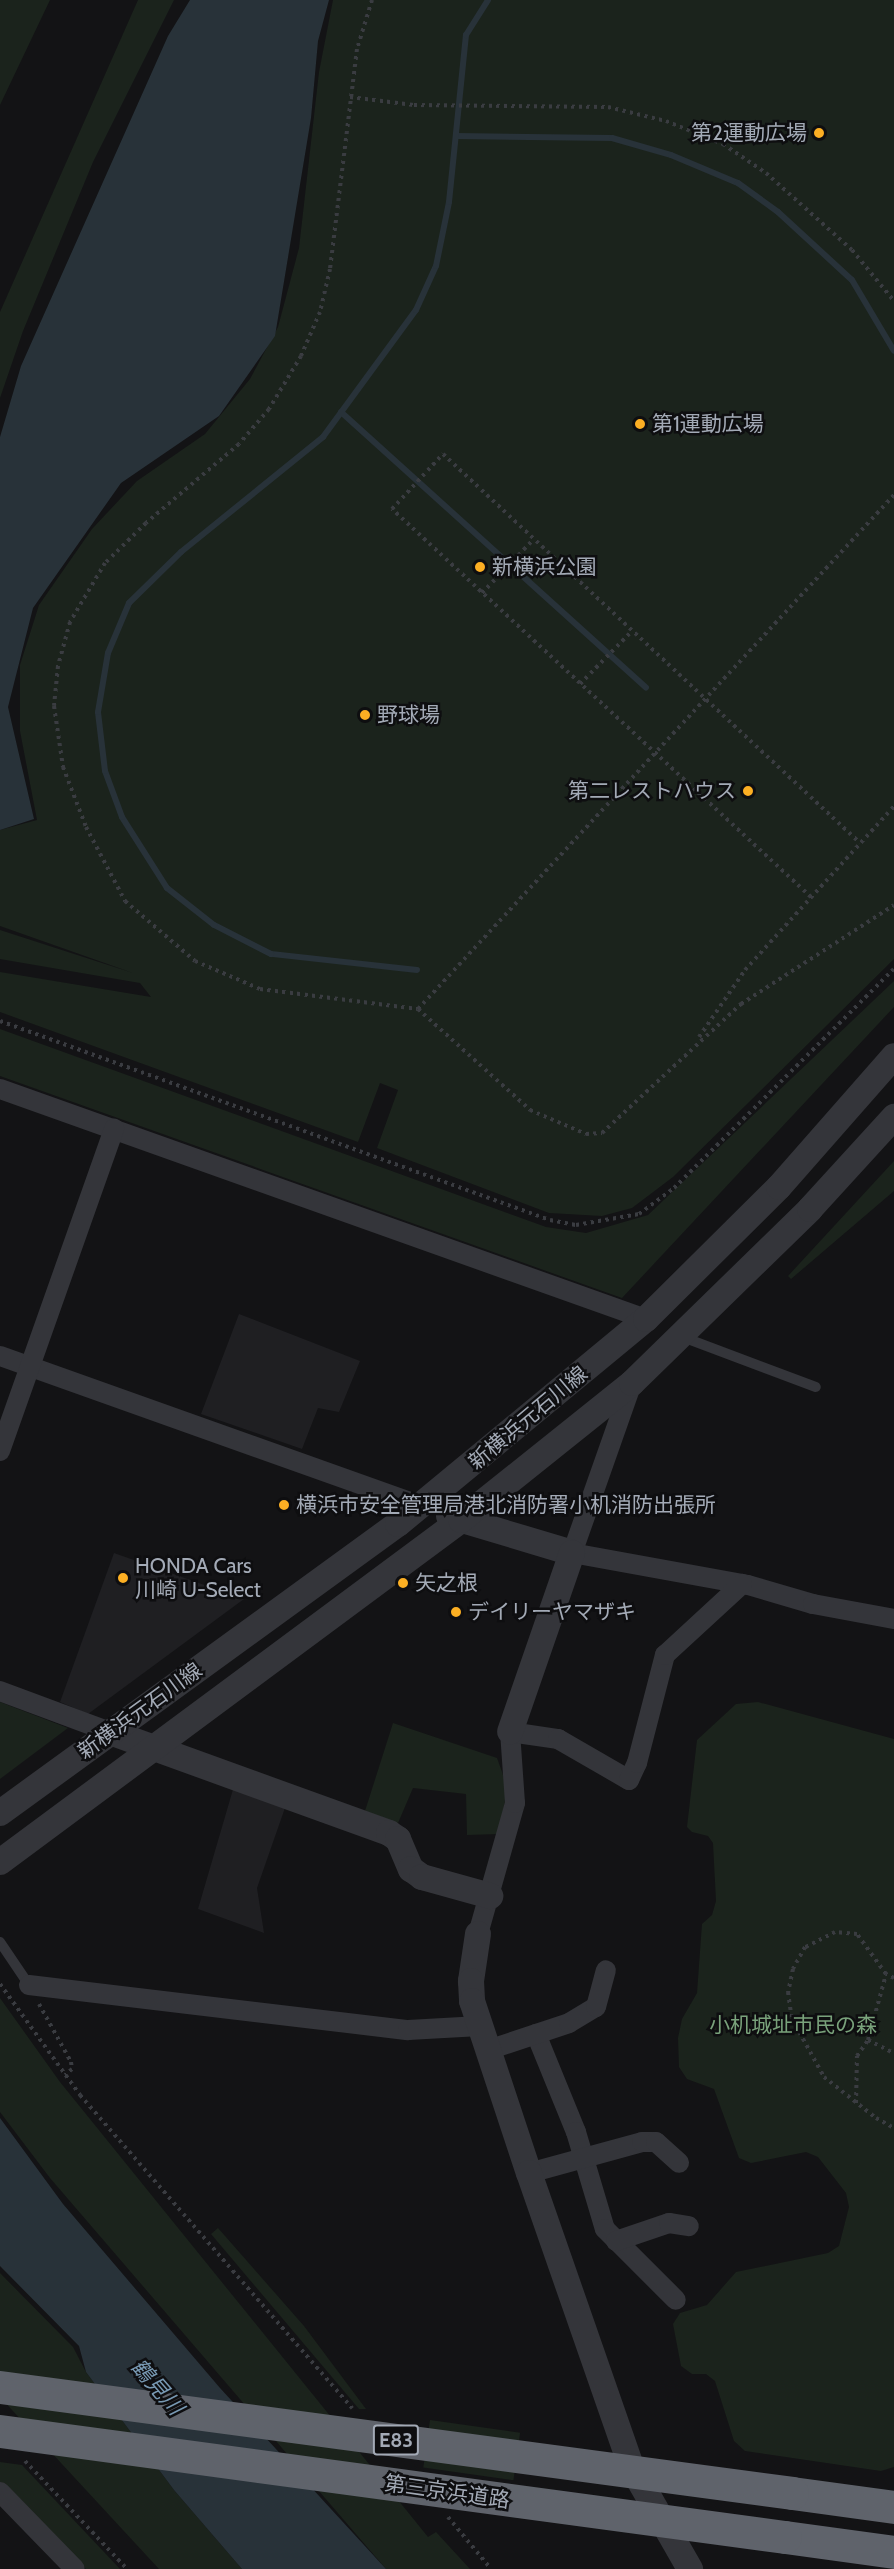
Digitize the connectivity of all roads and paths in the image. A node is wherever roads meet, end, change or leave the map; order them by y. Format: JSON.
{"nodes":[{"id":1,"x":372,"y":0,"type":"edge"},
{"id":2,"x":350,"y":97,"type":"junction"},
{"id":3,"x":894,"y":301,"type":"edge"},
{"id":4,"x":894,"y":495,"type":"edge"},
{"id":5,"x":534,"y":539,"type":"junction"},
{"id":6,"x":482,"y":593,"type":"junction"},
{"id":7,"x":632,"y":630,"type":"junction"},
{"id":8,"x":580,"y":684,"type":"junction"},
{"id":9,"x":706,"y":699,"type":"junction"},
{"id":10,"x":656,"y":754,"type":"junction"},
{"id":11,"x":894,"y":806,"type":"edge"},
{"id":12,"x":860,"y":843,"type":"junction"},
{"id":13,"x":811,"y":897,"type":"junction"},
{"id":14,"x":894,"y":905,"type":"edge"},
{"id":15,"x":894,"y":969,"type":"edge"},
{"id":16,"x":418,"y":1009,"type":"junction"},
{"id":17,"x":0,"y":1021,"type":"edge"},
{"id":18,"x":696,"y":1043,"type":"junction"},
{"id":19,"x":894,"y":1056,"type":"edge"},
{"id":20,"x":0,"y":1089,"type":"edge"},
{"id":21,"x":894,"y":1117,"type":"edge"},
{"id":22,"x":114,"y":1129,"type":"junction"},
{"id":23,"x":646,"y":1319,"type":"junction"},
{"id":24,"x":680,"y":1336,"type":"junction"},
{"id":25,"x":0,"y":1356,"type":"edge"},
{"id":26,"x":31,"y":1367,"type":"junction"},
{"id":27,"x":632,"y":1383,"type":"junction"},
{"id":28,"x":816,"y":1387,"type":"dead end"},
{"id":29,"x":0,"y":1451,"type":"edge"},
{"id":30,"x":421,"y":1506,"type":"junction"},
{"id":31,"x":461,"y":1520,"type":"junction"},
{"id":32,"x":572,"y":1553,"type":"junction"},
{"id":33,"x":742,"y":1584,"type":"junction"},
{"id":34,"x":894,"y":1619,"type":"edge"},
{"id":35,"x":0,"y":1691,"type":"edge"},
{"id":36,"x":110,"y":1732,"type":"junction"},
{"id":37,"x":510,"y":1732,"type":"junction"},
{"id":38,"x":153,"y":1747,"type":"junction"},
{"id":39,"x":0,"y":1813,"type":"edge"},
{"id":40,"x":0,"y":1862,"type":"edge"},
{"id":41,"x":490,"y":1896,"type":"junction"},
{"id":42,"x":478,"y":1934,"type":"joint"},
{"id":43,"x":0,"y":1942,"type":"edge"},
{"id":44,"x":606,"y":1970,"type":"dead end"},
{"id":45,"x":886,"y":1974,"type":"junction"},
{"id":46,"x":894,"y":1978,"type":"edge"},
{"id":47,"x":0,"y":1984,"type":"edge"},
{"id":48,"x":29,"y":1985,"type":"junction"},
{"id":49,"x":536,"y":2034,"type":"junction"},
{"id":50,"x":484,"y":2038,"type":"junction"},
{"id":51,"x":868,"y":2040,"type":"junction"},
{"id":52,"x":894,"y":2053,"type":"edge"},
{"id":53,"x":65,"y":2075,"type":"junction"},
{"id":54,"x":856,"y":2103,"type":"junction"},
{"id":55,"x":894,"y":2127,"type":"edge"},
{"id":56,"x":585,"y":2156,"type":"junction"},
{"id":57,"x":679,"y":2163,"type":"dead end"},
{"id":58,"x":529,"y":2173,"type":"junction"},
{"id":59,"x":690,"y":2226,"type":"dead end"},
{"id":60,"x":616,"y":2241,"type":"junction"},
{"id":61,"x":676,"y":2300,"type":"dead end"},
{"id":62,"x":0,"y":2387,"type":"edge"},
{"id":63,"x":359,"y":2417,"type":"dead end"},
{"id":64,"x":8,"y":2442,"type":"edge"},
{"id":65,"x":0,"y":2492,"type":"edge"},
{"id":66,"x":894,"y":2507,"type":"edge"},
{"id":67,"x":442,"y":2510,"type":"dead end"},
{"id":68,"x":894,"y":2552,"type":"edge"},
{"id":69,"x":75,"y":2569,"type":"edge"},
{"id":70,"x":127,"y":2569,"type":"edge"},
{"id":71,"x":491,"y":2569,"type":"edge"},
{"id":72,"x":690,"y":2569,"type":"edge"}],
"edges":[{"from":1,"to":2,"type":"path"},
{"from":2,"to":3,"type":"path"},
{"from":2,"to":16,"type":"path"},
{"from":4,"to":9,"type":"path"},
{"from":5,"to":6,"type":"path"},
{"from":5,"to":6,"type":"path"},
{"from":5,"to":7,"type":"path"},
{"from":6,"to":8,"type":"path"},
{"from":7,"to":8,"type":"path"},
{"from":7,"to":9,"type":"path"},
{"from":8,"to":10,"type":"path"},
{"from":9,"to":10,"type":"path"},
{"from":9,"to":12,"type":"path"},
{"from":10,"to":13,"type":"path"},
{"from":10,"to":16,"type":"path"},
{"from":11,"to":12,"type":"path"},
{"from":12,"to":13,"type":"path"},
{"from":13,"to":18,"type":"path"},
{"from":14,"to":18,"type":"path"},
{"from":15,"to":17,"type":"path"},
{"from":16,"to":18,"type":"path"},
{"from":19,"to":23,"type":"street","name":"新横浜元石川線"},
{"from":20,"to":22,"type":"street"},
{"from":21,"to":24,"type":"street","name":"新横浜元石川線"},
{"from":22,"to":23,"type":"street"},
{"from":22,"to":26,"type":"street"},
{"from":23,"to":30,"type":"street","name":"新横浜元石川線"},
{"from":24,"to":27,"type":"street","name":"新横浜元石川線"},
{"from":24,"to":28,"type":"lane"},
{"from":25,"to":26,"type":"street"},
{"from":26,"to":29,"type":"street"},
{"from":26,"to":30,"type":"street"},
{"from":27,"to":31,"type":"street","name":"新横浜元石川線"},
{"from":27,"to":32,"type":"street"},
{"from":30,"to":31,"type":"street"},
{"from":30,"to":36,"type":"street","name":"新横浜元石川線"},
{"from":31,"to":32,"type":"street"},
{"from":31,"to":38,"type":"street","name":"新横浜元石川線"},
{"from":32,"to":33,"type":"street"},
{"from":32,"to":37,"type":"street"},
{"from":33,"to":34,"type":"street"},
{"from":33,"to":37,"type":"street"},
{"from":35,"to":36,"type":"street"},
{"from":36,"to":38,"type":"street"},
{"from":36,"to":39,"type":"street","name":"新横浜元石川線"},
{"from":37,"to":41,"type":"street"},
{"from":38,"to":40,"type":"street","name":"新横浜元石川線"},
{"from":38,"to":41,"type":"street"},
{"from":41,"to":42,"type":"street"},
{"from":42,"to":50,"type":"street"},
{"from":43,"to":48,"type":"lane"},
{"from":44,"to":49,"type":"street"},
{"from":45,"to":46,"type":"path"},
{"from":45,"to":51,"type":"path"},
{"from":45,"to":54,"type":"path"},
{"from":47,"to":53,"type":"path"},
{"from":48,"to":50,"type":"street"},
{"from":48,"to":53,"type":"path"},
{"from":49,"to":50,"type":"street"},
{"from":49,"to":56,"type":"street"},
{"from":50,"to":58,"type":"street"},
{"from":51,"to":52,"type":"path"},
{"from":51,"to":54,"type":"path"},
{"from":53,"to":63,"type":"path"},
{"from":54,"to":55,"type":"path"},
{"from":56,"to":57,"type":"street"},
{"from":56,"to":58,"type":"street"},
{"from":56,"to":60,"type":"street"},
{"from":58,"to":72,"type":"street"},
{"from":59,"to":60,"type":"street"},
{"from":60,"to":61,"type":"street"},
{"from":62,"to":66,"type":"highway","number":"E83","bridge":true},
{"from":64,"to":68,"type":"highway","name":"第三京浜道路","number":"E83","bridge":true},
{"from":64,"to":70,"type":"path"},
{"from":65,"to":69,"type":"street"},
{"from":67,"to":71,"type":"path"}]}
